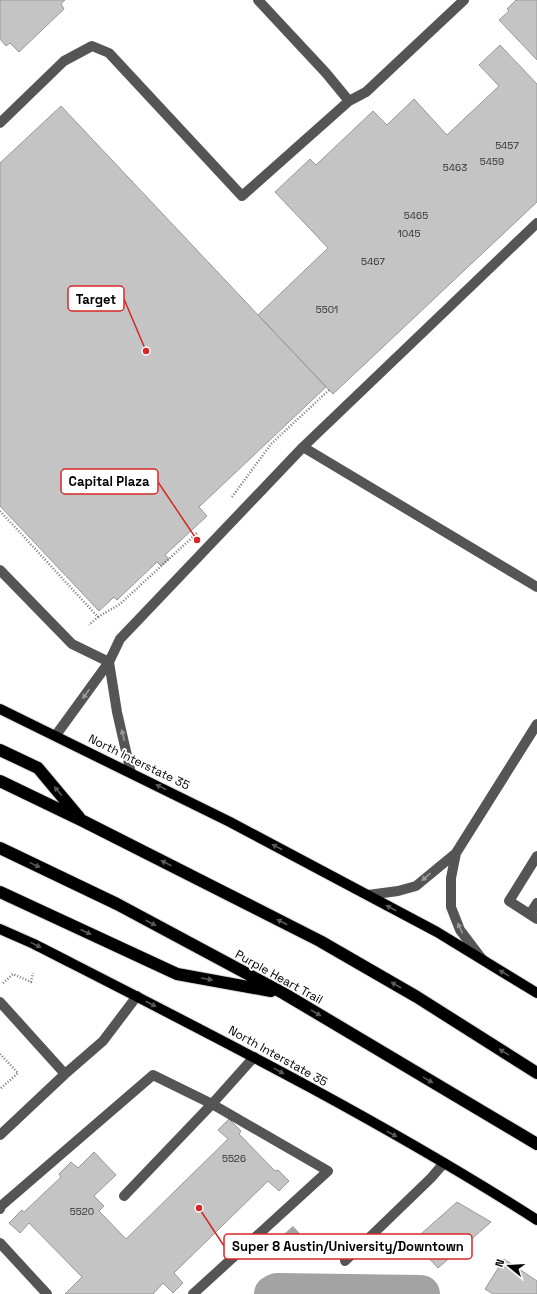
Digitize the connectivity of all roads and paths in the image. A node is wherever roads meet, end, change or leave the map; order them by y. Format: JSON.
{"nodes":[{"id":1,"x":258,"y":0,"type":"edge"},
{"id":2,"x":464,"y":0,"type":"edge"},
{"id":3,"x":349,"y":101,"type":"junction"},
{"id":4,"x":0,"y":123,"type":"edge"},
{"id":5,"x":537,"y":223,"type":"edge"},
{"id":6,"x":329,"y":390,"type":"dead end"},
{"id":7,"x":303,"y":447,"type":"junction"},
{"id":8,"x":227,"y":503,"type":"dead end"},
{"id":9,"x":0,"y":511,"type":"edge"},
{"id":10,"x":199,"y":530,"type":"dead end"},
{"id":11,"x":0,"y":570,"type":"edge"},
{"id":12,"x":537,"y":587,"type":"edge"},
{"id":13,"x":98,"y":617,"type":"junction"},
{"id":14,"x":89,"y":625,"type":"dead end"},
{"id":15,"x":109,"y":662,"type":"junction"},
{"id":16,"x":0,"y":709,"type":"edge"},
{"id":17,"x":537,"y":724,"type":"edge"},
{"id":18,"x":56,"y":736,"type":"junction"},
{"id":19,"x":0,"y":750,"type":"edge"},
{"id":20,"x":131,"y":773,"type":"junction"},
{"id":21,"x":0,"y":781,"type":"edge"},
{"id":22,"x":83,"y":821,"type":"junction"},
{"id":23,"x":0,"y":848,"type":"edge"},
{"id":24,"x":456,"y":853,"type":"junction"},
{"id":25,"x":537,"y":856,"type":"edge"},
{"id":26,"x":0,"y":892,"type":"edge"},
{"id":27,"x":368,"y":895,"type":"junction"},
{"id":28,"x":537,"y":903,"type":"edge"},
{"id":29,"x":533,"y":916,"type":"edge"},
{"id":30,"x":0,"y":929,"type":"edge"},
{"id":31,"x":482,"y":960,"type":"junction"},
{"id":32,"x":33,"y":973,"type":"dead end"},
{"id":33,"x":3,"y":983,"type":"dead end"},
{"id":34,"x":283,"y":993,"type":"junction"},
{"id":35,"x":537,"y":993,"type":"edge"},
{"id":36,"x":137,"y":996,"type":"junction"},
{"id":37,"x":0,"y":1002,"type":"edge"},
{"id":38,"x":0,"y":1054,"type":"edge"},
{"id":39,"x":254,"y":1057,"type":"junction"},
{"id":40,"x":537,"y":1073,"type":"edge"},
{"id":41,"x":65,"y":1074,"type":"junction"},
{"id":42,"x":0,"y":1089,"type":"edge"},
{"id":43,"x":212,"y":1104,"type":"junction"},
{"id":44,"x":0,"y":1135,"type":"edge"},
{"id":45,"x":537,"y":1144,"type":"edge"},
{"id":46,"x":444,"y":1163,"type":"junction"},
{"id":47,"x":124,"y":1196,"type":"dead end"},
{"id":48,"x":0,"y":1209,"type":"edge"},
{"id":49,"x":537,"y":1220,"type":"edge"},
{"id":50,"x":0,"y":1243,"type":"edge"},
{"id":51,"x":345,"y":1261,"type":"dead end"},
{"id":52,"x":47,"y":1294,"type":"edge"},
{"id":53,"x":193,"y":1294,"type":"edge"}],
"edges":[{"from":1,"to":3,"type":"lane"},
{"from":2,"to":3,"type":"lane"},
{"from":3,"to":4,"type":"lane"},
{"from":5,"to":7,"type":"lane"},
{"from":6,"to":8,"type":"path"},
{"from":7,"to":12,"type":"lane"},
{"from":7,"to":15,"type":"lane"},
{"from":9,"to":13,"type":"path"},
{"from":10,"to":13,"type":"path"},
{"from":11,"to":15,"type":"lane"},
{"from":13,"to":14,"type":"path"},
{"from":15,"to":18,"type":"lane","one_way":true},
{"from":20,"to":15,"type":"lane","one_way":true},
{"from":16,"to":18,"type":"main road","name":"North Interstate 35"},
{"from":17,"to":24,"type":"lane"},
{"from":18,"to":20,"type":"main road","name":"North Interstate 35"},
{"from":22,"to":19,"type":"highway","one_way":true},
{"from":27,"to":20,"type":"main road","name":"North Interstate 35","one_way":true},
{"from":21,"to":22,"type":"highway"},
{"from":40,"to":22,"type":"highway","one_way":true},
{"from":23,"to":34,"type":"highway","name":"Purple Heart Trail","one_way":true},
{"from":24,"to":27,"type":"lane","one_way":true},
{"from":31,"to":24,"type":"lane","one_way":true},
{"from":25,"to":29,"type":"lane"},
{"from":26,"to":34,"type":"highway","one_way":true},
{"from":31,"to":27,"type":"main road","name":"North Interstate 35","one_way":true},
{"from":28,"to":29,"type":"lane"},
{"from":30,"to":36,"type":"main road","name":"North Interstate 35","one_way":true},
{"from":35,"to":31,"type":"main road","name":"North Interstate 35","one_way":true},
{"from":32,"to":33,"type":"path"},
{"from":34,"to":45,"type":"highway","name":"Purple Heart Trail","one_way":true},
{"from":36,"to":39,"type":"main road","name":"North Interstate 35","one_way":true},
{"from":36,"to":41,"type":"lane"},
{"from":37,"to":41,"type":"lane"},
{"from":38,"to":42,"type":"path"},
{"from":39,"to":43,"type":"lane"},
{"from":39,"to":46,"type":"main road","name":"North Interstate 35","one_way":true},
{"from":41,"to":44,"type":"lane"},
{"from":43,"to":47,"type":"lane"},
{"from":43,"to":48,"type":"lane"},
{"from":43,"to":53,"type":"lane"},
{"from":46,"to":49,"type":"main road","name":"North Interstate 35"},
{"from":46,"to":51,"type":"lane"},
{"from":50,"to":52,"type":"lane"}]}
